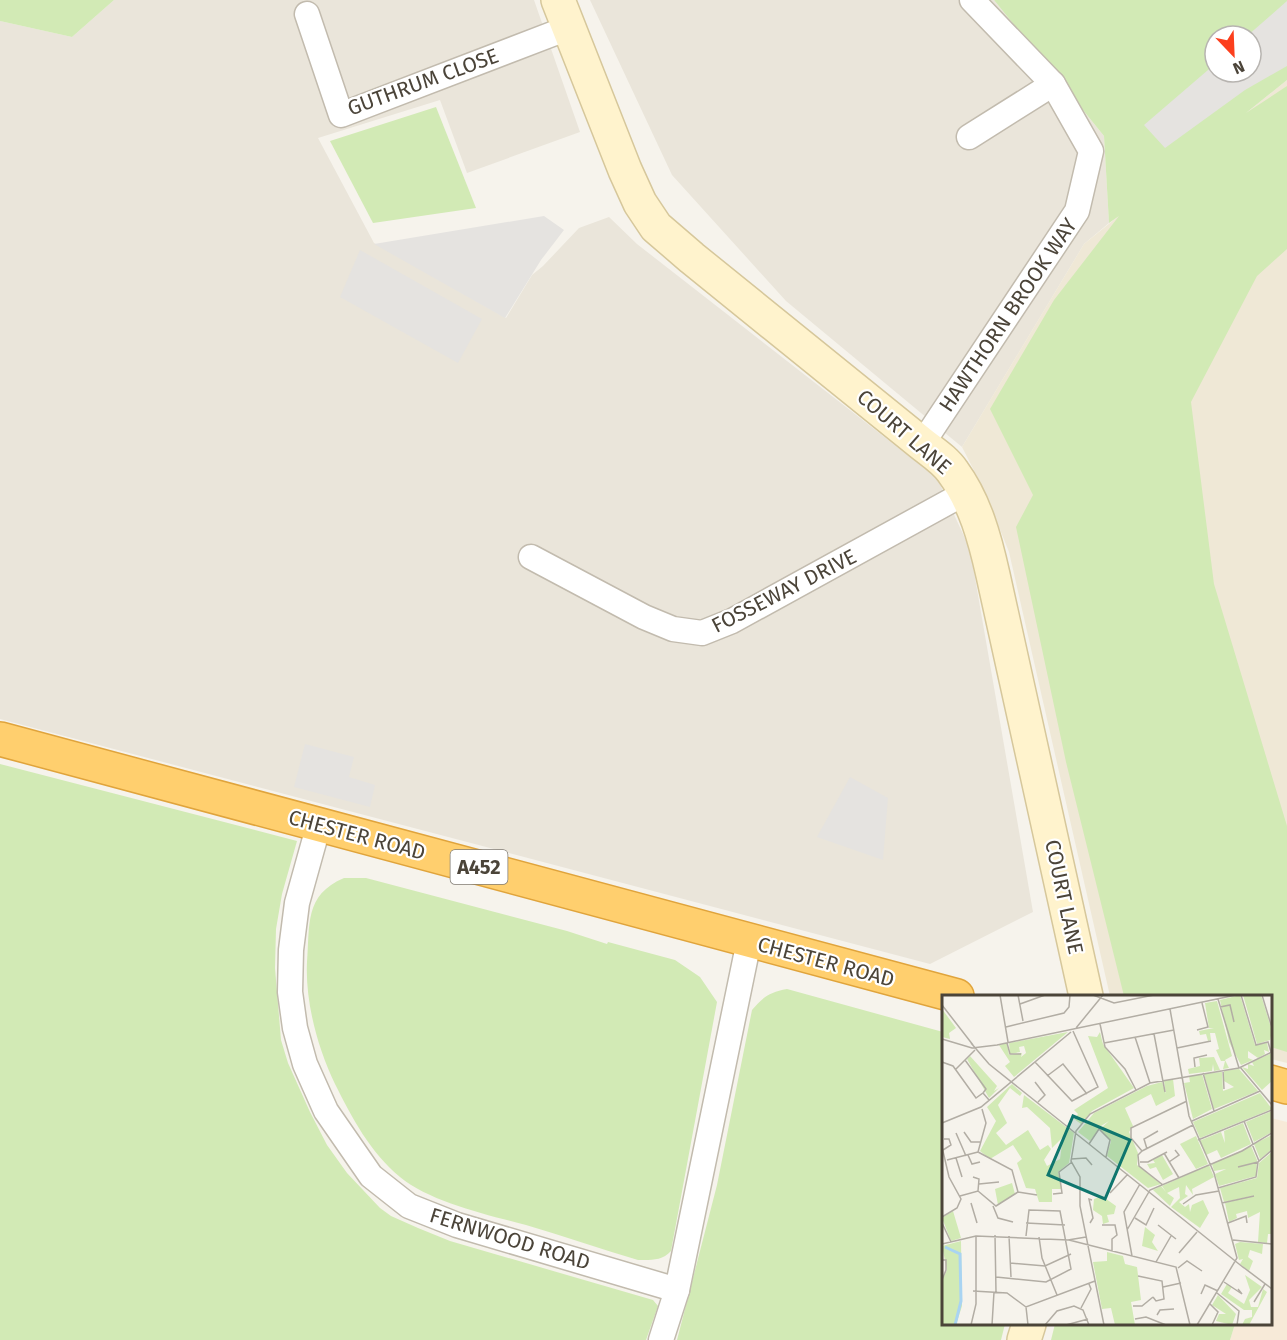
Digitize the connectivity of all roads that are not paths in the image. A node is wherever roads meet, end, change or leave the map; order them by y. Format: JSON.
{"nodes":[{"id":1,"x":972,"y":0,"type":"edge"},
{"id":2,"x":307,"y":14,"type":"dead end"},
{"id":3,"x":563,"y":14,"type":"edge"},
{"id":4,"x":1053,"y":84,"type":"junction"},
{"id":5,"x":969,"y":138,"type":"dead end"},
{"id":6,"x":922,"y":444,"type":"junction"},
{"id":7,"x":969,"y":500,"type":"junction"},
{"id":8,"x":531,"y":557,"type":"dead end"},
{"id":9,"x":0,"y":739,"type":"edge"},
{"id":10,"x":319,"y":824,"type":"junction"},
{"id":11,"x":749,"y":941,"type":"junction"},
{"id":12,"x":953,"y":995,"type":"edge"},
{"id":13,"x":1086,"y":995,"type":"edge"},
{"id":14,"x":1272,"y":1083,"type":"edge"},
{"id":15,"x":1287,"y":1087,"type":"edge"},
{"id":16,"x":677,"y":1290,"type":"junction"},
{"id":17,"x":1028,"y":1325,"type":"edge"},
{"id":18,"x":661,"y":1340,"type":"edge"},
{"id":19,"x":1024,"y":1340,"type":"edge"}],
"edges":[{"from":1,"to":4,"type":"street","name":"HAWTHORN BROOK WAY"},
{"from":2,"to":3,"type":"street","name":"GUTHRUM CLOSE"},
{"from":3,"to":6,"type":"street","name":"COURT LANE"},
{"from":4,"to":5,"type":"street"},
{"from":4,"to":6,"type":"street","name":"HAWTHORN BROOK WAY"},
{"from":6,"to":7,"type":"street","name":"COURT LANE"},
{"from":7,"to":8,"type":"street","name":"FOSSEWAY DRIVE"},
{"from":7,"to":13,"type":"street","name":"COURT LANE"},
{"from":9,"to":10,"type":"highway","name":"CHESTER ROAD","number":"A452"},
{"from":10,"to":11,"type":"highway","name":"CHESTER ROAD","number":"A452"},
{"from":10,"to":16,"type":"street","name":"FERNWOOD ROAD"},
{"from":11,"to":12,"type":"highway","name":"CHESTER ROAD","number":"A452"},
{"from":11,"to":16,"type":"street"},
{"from":14,"to":15,"type":"highway"},
{"from":16,"to":18,"type":"street"},
{"from":17,"to":19,"type":"street"}]}
